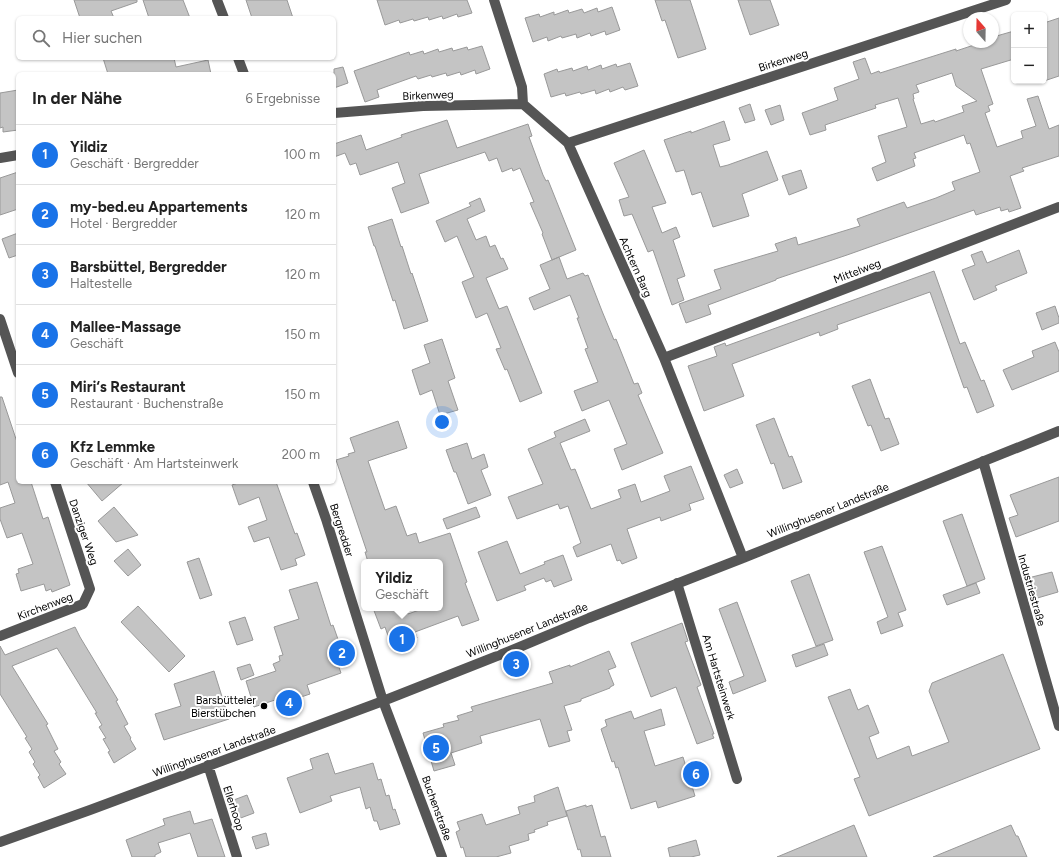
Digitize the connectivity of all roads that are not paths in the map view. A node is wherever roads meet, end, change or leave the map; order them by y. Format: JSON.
{"nodes":[{"id":1,"x":217,"y":0,"type":"edge"},
{"id":2,"x":494,"y":0,"type":"edge"},
{"id":3,"x":1006,"y":0,"type":"edge"},
{"id":4,"x":223,"y":16,"type":"edge"},
{"id":5,"x":239,"y":60,"type":"edge"},
{"id":6,"x":243,"y":72,"type":"edge"},
{"id":7,"x":523,"y":104,"type":"junction"},
{"id":8,"x":336,"y":113,"type":"edge"},
{"id":9,"x":568,"y":144,"type":"junction"},
{"id":10,"x":16,"y":155,"type":"edge"},
{"id":11,"x":0,"y":158,"type":"edge"},
{"id":12,"x":1059,"y":207,"type":"edge"},
{"id":13,"x":0,"y":320,"type":"edge"},
{"id":14,"x":664,"y":358,"type":"junction"},
{"id":15,"x":16,"y":367,"type":"edge"},
{"id":16,"x":1059,"y":431,"type":"edge"},
{"id":17,"x":983,"y":461,"type":"junction"},
{"id":18,"x":55,"y":484,"type":"edge"},
{"id":19,"x":314,"y":484,"type":"edge"},
{"id":20,"x":743,"y":558,"type":"junction"},
{"id":21,"x":677,"y":582,"type":"junction"},
{"id":22,"x":90,"y":589,"type":"joint"},
{"id":23,"x":0,"y":636,"type":"edge"},
{"id":24,"x":383,"y":701,"type":"junction"},
{"id":25,"x":1059,"y":726,"type":"edge"},
{"id":26,"x":208,"y":765,"type":"junction"},
{"id":27,"x":737,"y":779,"type":"dead end"},
{"id":28,"x":0,"y":842,"type":"edge"},
{"id":29,"x":237,"y":857,"type":"edge"},
{"id":30,"x":442,"y":857,"type":"edge"}],
"edges":[{"from":1,"to":4,"type":"street"},
{"from":2,"to":7,"type":"street"},
{"from":3,"to":9,"type":"street","name":"Birkenweg"},
{"from":5,"to":6,"type":"street"},
{"from":7,"to":8,"type":"street","name":"Birkenweg"},
{"from":7,"to":9,"type":"street","name":"Achtern Barg"},
{"from":9,"to":14,"type":"street","name":"Achtern Barg"},
{"from":10,"to":11,"type":"street"},
{"from":12,"to":14,"type":"street","name":"Mittelweg"},
{"from":13,"to":15,"type":"street"},
{"from":14,"to":20,"type":"street","name":"Achtern Barg"},
{"from":16,"to":17,"type":"street","name":"Willinghusener Landstraße"},
{"from":17,"to":20,"type":"street","name":"Willinghusener Landstraße"},
{"from":17,"to":25,"type":"street","name":"Industriestraße"},
{"from":18,"to":22,"type":"street","name":"Danziger Weg"},
{"from":19,"to":24,"type":"street","name":"Bergredder"},
{"from":20,"to":21,"type":"street","name":"Willinghusener Landstraße"},
{"from":21,"to":24,"type":"street","name":"Willinghusener Landstraße"},
{"from":21,"to":27,"type":"street","name":"Am Hartsteinwerk"},
{"from":22,"to":23,"type":"street","name":"Kirchenweg"},
{"from":24,"to":26,"type":"street","name":"Willinghusener Landstraße"},
{"from":24,"to":30,"type":"street","name":"Buchenstraße"},
{"from":26,"to":28,"type":"street","name":"Willinghusener Landstraße"},
{"from":26,"to":29,"type":"street","name":"Ellerhoop"}]}
